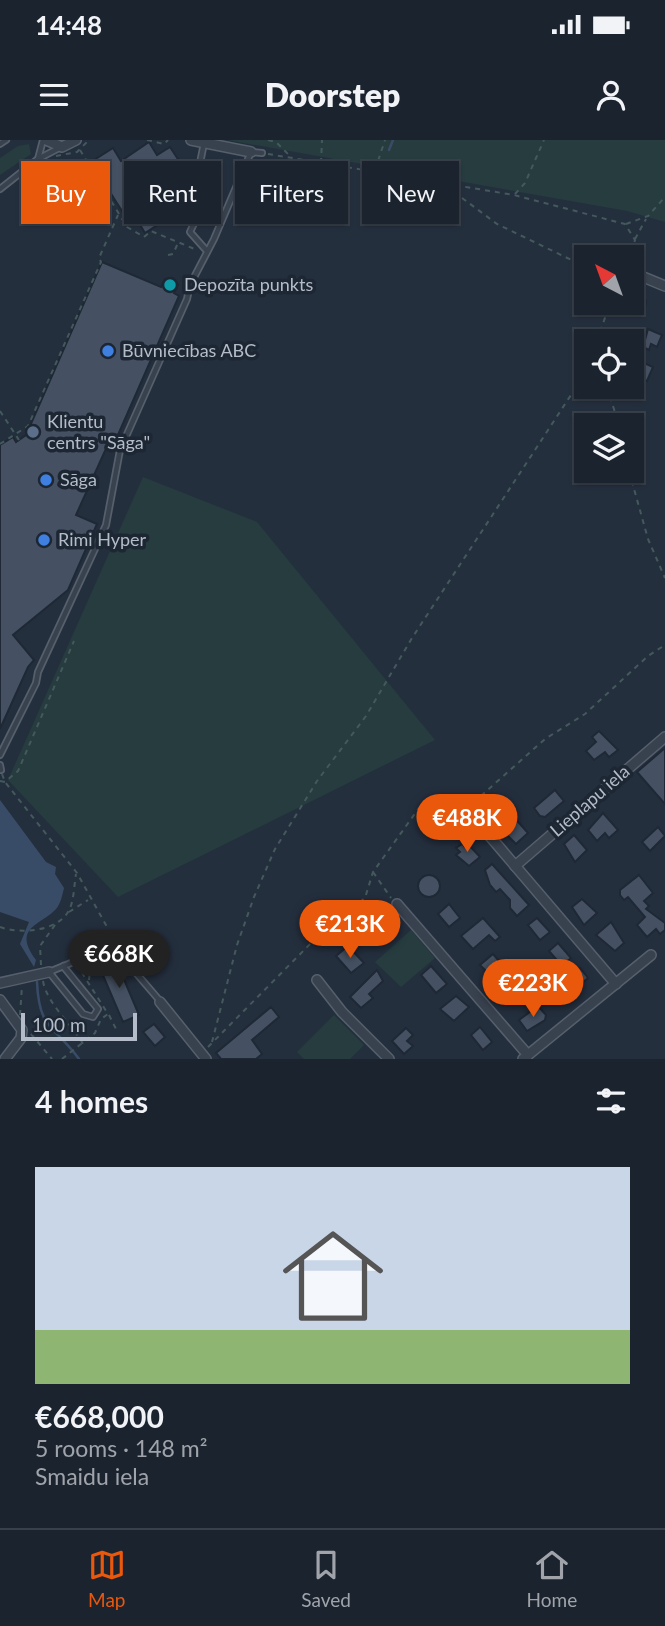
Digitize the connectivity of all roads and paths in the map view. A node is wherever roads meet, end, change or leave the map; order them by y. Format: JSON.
{"nodes":[{"id":1,"x":6,"y":140,"type":"edge"},
{"id":2,"x":45,"y":140,"type":"edge"},
{"id":3,"x":76,"y":140,"type":"edge"},
{"id":4,"x":147,"y":140,"type":"edge"},
{"id":5,"x":168,"y":140,"type":"edge"},
{"id":6,"x":191,"y":140,"type":"edge"},
{"id":7,"x":268,"y":140,"type":"edge"},
{"id":8,"x":322,"y":140,"type":"edge"},
{"id":9,"x":385,"y":140,"type":"edge"},
{"id":10,"x":544,"y":140,"type":"edge"},
{"id":11,"x":204,"y":142,"type":"junction"},
{"id":12,"x":0,"y":144,"type":"edge"},
{"id":13,"x":62,"y":147,"type":"junction"},
{"id":14,"x":80,"y":150,"type":"dead end"},
{"id":15,"x":251,"y":152,"type":"junction"},
{"id":16,"x":262,"y":153,"type":"joint"},
{"id":17,"x":292,"y":158,"type":"junction"},
{"id":18,"x":38,"y":159,"type":"junction"},
{"id":19,"x":309,"y":161,"type":"edge"},
{"id":20,"x":321,"y":161,"type":"edge"},
{"id":21,"x":378,"y":161,"type":"edge"},
{"id":22,"x":459,"y":186,"type":"edge"},
{"id":23,"x":0,"y":189,"type":"edge"},
{"id":24,"x":514,"y":195,"type":"junction"},
{"id":25,"x":459,"y":196,"type":"edge"},
{"id":26,"x":665,"y":197,"type":"edge"},
{"id":27,"x":118,"y":215,"type":"junction"},
{"id":28,"x":648,"y":216,"type":"junction"},
{"id":29,"x":625,"y":224,"type":"junction"},
{"id":30,"x":635,"y":240,"type":"junction"},
{"id":31,"x":178,"y":242,"type":"junction"},
{"id":32,"x":634,"y":245,"type":"edge"},
{"id":33,"x":205,"y":251,"type":"junction"},
{"id":34,"x":168,"y":255,"type":"dead end"},
{"id":35,"x":574,"y":261,"type":"edge"},
{"id":36,"x":644,"y":277,"type":"edge"},
{"id":37,"x":665,"y":286,"type":"edge"},
{"id":38,"x":574,"y":390,"type":"edge"},
{"id":39,"x":0,"y":411,"type":"edge"},
{"id":40,"x":15,"y":434,"type":"junction"},
{"id":41,"x":19,"y":440,"type":"dead end"},
{"id":42,"x":0,"y":444,"type":"edge"},
{"id":43,"x":632,"y":483,"type":"edge"},
{"id":44,"x":665,"y":578,"type":"edge"},
{"id":45,"x":74,"y":641,"type":"dead end"},
{"id":46,"x":665,"y":645,"type":"edge"},
{"id":47,"x":665,"y":737,"type":"edge"},
{"id":48,"x":0,"y":756,"type":"edge"},
{"id":49,"x":0,"y":767,"type":"edge"},
{"id":50,"x":0,"y":781,"type":"edge"},
{"id":51,"x":5,"y":782,"type":"junction"},
{"id":52,"x":463,"y":802,"type":"junction"},
{"id":53,"x":482,"y":827,"type":"joint"},
{"id":54,"x":515,"y":866,"type":"junction"},
{"id":55,"x":373,"y":872,"type":"junction"},
{"id":56,"x":77,"y":873,"type":"junction"},
{"id":57,"x":89,"y":899,"type":"junction"},
{"id":58,"x":397,"y":904,"type":"joint"},
{"id":59,"x":68,"y":912,"type":"junction"},
{"id":60,"x":57,"y":922,"type":"junction"},
{"id":61,"x":0,"y":927,"type":"edge"},
{"id":62,"x":105,"y":949,"type":"dead end"},
{"id":63,"x":89,"y":955,"type":"junction"},
{"id":64,"x":651,"y":956,"type":"dead end"},
{"id":65,"x":124,"y":959,"type":"joint"},
{"id":66,"x":41,"y":961,"type":"dead end"},
{"id":67,"x":63,"y":967,"type":"junction"},
{"id":68,"x":49,"y":972,"type":"junction"},
{"id":69,"x":317,"y":980,"type":"dead end"},
{"id":70,"x":89,"y":981,"type":"dead end"},
{"id":71,"x":24,"y":982,"type":"dead end"},
{"id":72,"x":0,"y":983,"type":"edge"},
{"id":73,"x":43,"y":983,"type":"dead end"},
{"id":74,"x":616,"y":984,"type":"junction"},
{"id":75,"x":0,"y":1000,"type":"edge"},
{"id":76,"x":160,"y":1002,"type":"joint"},
{"id":77,"x":108,"y":1014,"type":"dead end"},
{"id":78,"x":20,"y":1016,"type":"dead end"},
{"id":79,"x":116,"y":1029,"type":"dead end"},
{"id":80,"x":27,"y":1034,"type":"dead end"},
{"id":81,"x":212,"y":1042,"type":"junction"},
{"id":82,"x":204,"y":1057,"type":"edge"},
{"id":83,"x":525,"y":1057,"type":"edge"},
{"id":84,"x":67,"y":1058,"type":"edge"},
{"id":85,"x":5,"y":1059,"type":"edge"},
{"id":86,"x":52,"y":1059,"type":"edge"},
{"id":87,"x":62,"y":1059,"type":"edge"},
{"id":88,"x":389,"y":1059,"type":"edge"}],
"edges":[{"from":1,"to":12,"type":"lane"},
{"from":2,"to":13,"type":"street"},
{"from":2,"to":18,"type":"lane"},
{"from":3,"to":13,"type":"street"},
{"from":4,"to":5,"type":"path"},
{"from":6,"to":11,"type":"street"},
{"from":7,"to":17,"type":"path"},
{"from":8,"to":20,"type":"path"},
{"from":9,"to":21,"type":"path"},
{"from":10,"to":24,"type":"path"},
{"from":11,"to":15,"type":"street"},
{"from":11,"to":33,"type":"lane"},
{"from":13,"to":18,"type":"lane"},
{"from":14,"to":27,"type":"path"},
{"from":15,"to":16,"type":"lane"},
{"from":15,"to":33,"type":"lane"},
{"from":16,"to":17,"type":"path"},
{"from":17,"to":19,"type":"path"},
{"from":18,"to":23,"type":"lane"},
{"from":22,"to":24,"type":"path"},
{"from":24,"to":29,"type":"path"},
{"from":25,"to":35,"type":"path"},
{"from":26,"to":28,"type":"path"},
{"from":27,"to":31,"type":"path"},
{"from":27,"to":40,"type":"path"},
{"from":28,"to":29,"type":"path"},
{"from":28,"to":30,"type":"path"},
{"from":29,"to":30,"type":"path"},
{"from":30,"to":32,"type":"path"},
{"from":31,"to":33,"type":"path"},
{"from":31,"to":34,"type":"path"},
{"from":33,"to":48,"type":"lane"},
{"from":36,"to":37,"type":"street"},
{"from":38,"to":81,"type":"path"},
{"from":39,"to":40,"type":"path"},
{"from":40,"to":41,"type":"path"},
{"from":40,"to":42,"type":"path"},
{"from":43,"to":44,"type":"path"},
{"from":45,"to":51,"type":"path"},
{"from":46,"to":52,"type":"path"},
{"from":47,"to":54,"type":"street","name":"Lieplapu iela"},
{"from":49,"to":51,"type":"path"},
{"from":50,"to":51,"type":"path"},
{"from":51,"to":56,"type":"path"},
{"from":52,"to":53,"type":"path"},
{"from":52,"to":55,"type":"path"},
{"from":53,"to":54,"type":"street"},
{"from":54,"to":74,"type":"street"},
{"from":55,"to":58,"type":"path"},
{"from":55,"to":81,"type":"path"},
{"from":56,"to":57,"type":"path"},
{"from":56,"to":59,"type":"path"},
{"from":57,"to":59,"type":"path"},
{"from":57,"to":65,"type":"path"},
{"from":58,"to":83,"type":"street"},
{"from":59,"to":60,"type":"path"},
{"from":60,"to":61,"type":"path"},
{"from":60,"to":66,"type":"path"},
{"from":62,"to":63,"type":"lane"},
{"from":63,"to":67,"type":"lane"},
{"from":63,"to":70,"type":"path"},
{"from":64,"to":74,"type":"street"},
{"from":65,"to":76,"type":"lane"},
{"from":67,"to":68,"type":"lane"},
{"from":67,"to":68,"type":"lane"},
{"from":68,"to":72,"type":"street"},
{"from":69,"to":88,"type":"street"},
{"from":71,"to":78,"type":"path"},
{"from":73,"to":84,"type":"path"},
{"from":74,"to":83,"type":"street"},
{"from":75,"to":85,"type":"street"},
{"from":76,"to":82,"type":"street"},
{"from":77,"to":79,"type":"path"},
{"from":80,"to":86,"type":"path"},
{"from":81,"to":82,"type":"path"},
{"from":84,"to":87,"type":"path"}]}
